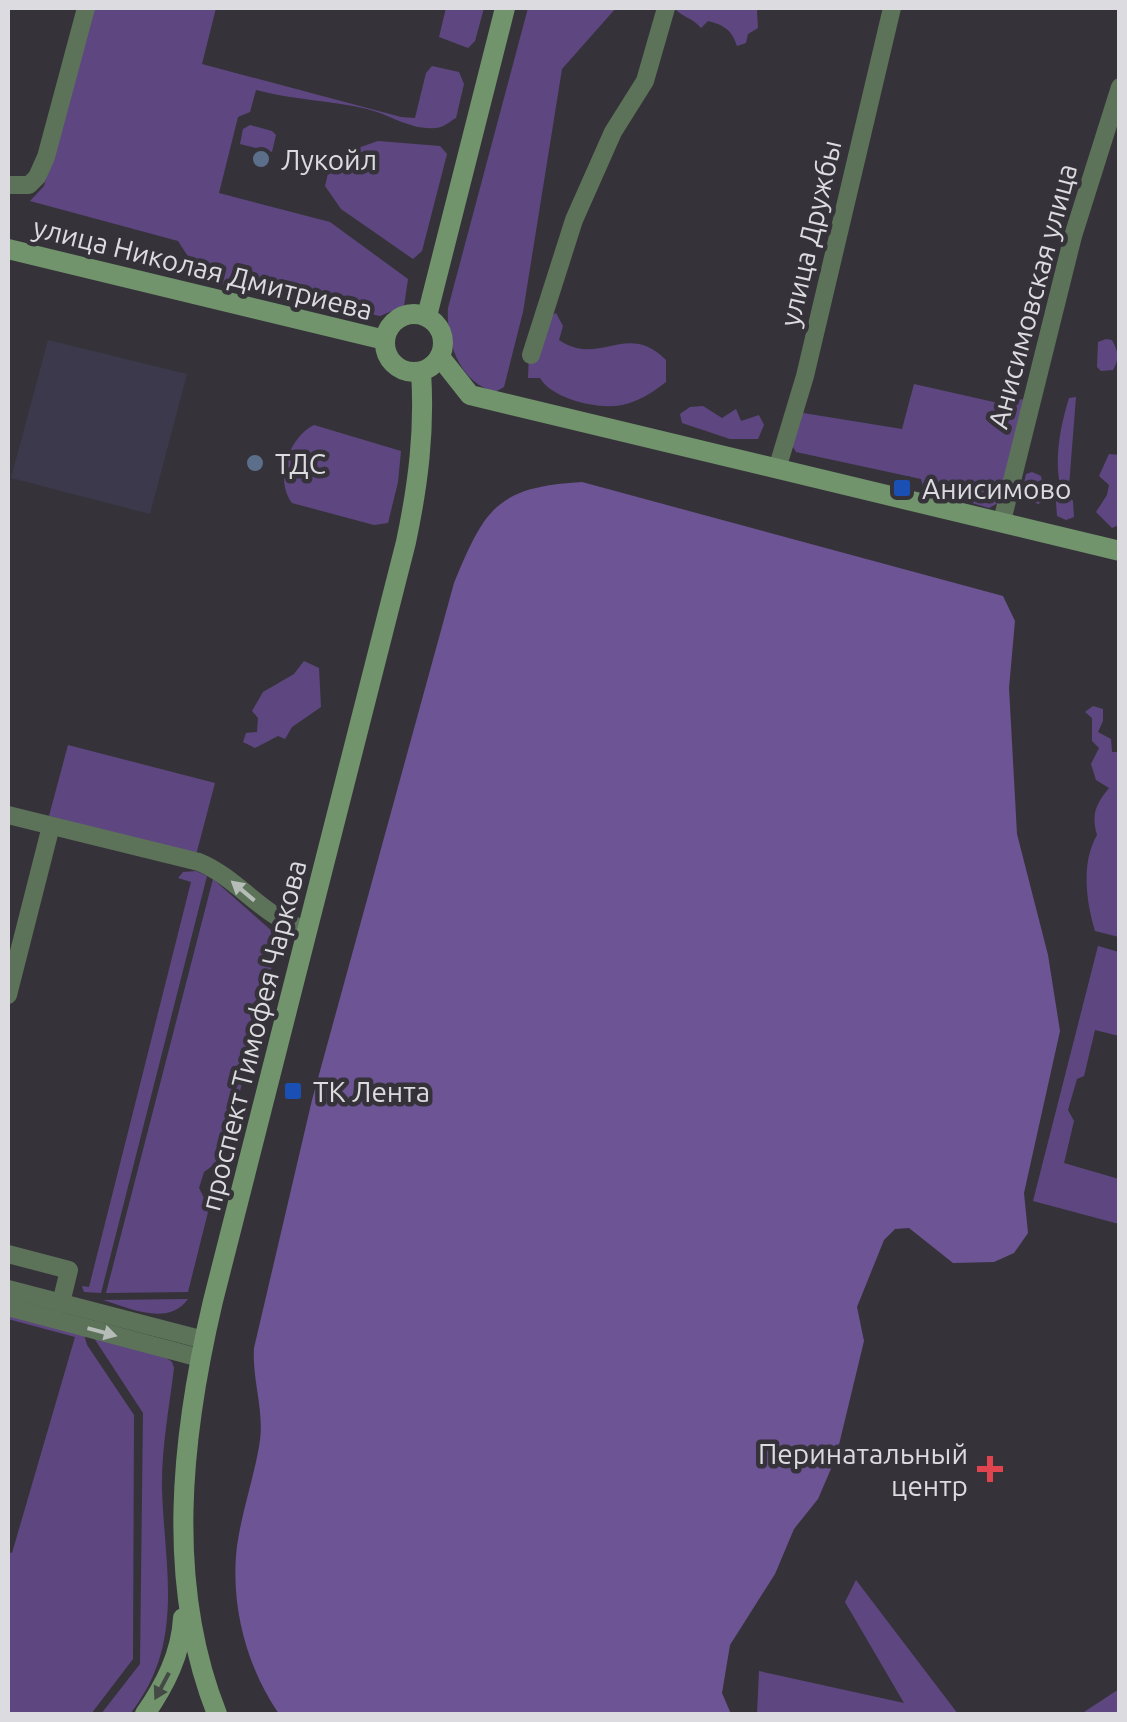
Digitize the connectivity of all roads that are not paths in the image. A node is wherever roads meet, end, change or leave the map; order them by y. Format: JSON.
{"nodes":[{"id":1,"x":86,"y":8,"type":"edge"},
{"id":2,"x":506,"y":8,"type":"edge"},
{"id":3,"x":666,"y":8,"type":"edge"},
{"id":4,"x":892,"y":8,"type":"edge"},
{"id":5,"x":1120,"y":86,"type":"edge"},
{"id":6,"x":8,"y":184,"type":"edge"},
{"id":7,"x":8,"y":249,"type":"edge"},
{"id":8,"x":427,"y":316,"type":"junction"},
{"id":9,"x":385,"y":340,"type":"junction"},
{"id":10,"x":532,"y":355,"type":"dead end"},
{"id":11,"x":440,"y":357,"type":"junction"},
{"id":12,"x":421,"y":372,"type":"junction"},
{"id":13,"x":777,"y":469,"type":"junction"},
{"id":14,"x":1002,"y":520,"type":"junction"},
{"id":15,"x":1120,"y":551,"type":"edge"},
{"id":16,"x":8,"y":814,"type":"edge"},
{"id":17,"x":51,"y":826,"type":"junction"},
{"id":18,"x":308,"y":930,"type":"junction"},
{"id":19,"x":8,"y":995,"type":"edge"},
{"id":20,"x":8,"y":1254,"type":"edge"},
{"id":21,"x":8,"y":1290,"type":"edge"},
{"id":22,"x":61,"y":1303,"type":"junction"},
{"id":23,"x":8,"y":1308,"type":"edge"},
{"id":24,"x":202,"y":1349,"type":"junction"},
{"id":25,"x":186,"y":1586,"type":"junction"},
{"id":26,"x":144,"y":1714,"type":"edge"},
{"id":27,"x":217,"y":1714,"type":"edge"}],
"edges":[{"from":1,"to":6,"type":"street"},
{"from":2,"to":8,"type":"main road"},
{"from":3,"to":10,"type":"street"},
{"from":4,"to":13,"type":"street","name":"улица Дружбы"},
{"from":5,"to":14,"type":"street","name":"Анисимовская улица"},
{"from":7,"to":9,"type":"main road","name":"улица Николая Дмитриева"},
{"from":8,"to":9,"type":"main road"},
{"from":8,"to":11,"type":"main road"},
{"from":9,"to":12,"type":"main road"},
{"from":11,"to":12,"type":"main road"},
{"from":11,"to":13,"type":"main road"},
{"from":12,"to":18,"type":"main road","name":"проспект Тимофея Чаркова"},
{"from":13,"to":14,"type":"main road"},
{"from":14,"to":15,"type":"main road"},
{"from":16,"to":17,"type":"street"},
{"from":18,"to":17,"type":"street","one_way":true},
{"from":17,"to":19,"type":"street"},
{"from":18,"to":24,"type":"main road","name":"проспект Тимофея Чаркова"},
{"from":20,"to":22,"type":"street"},
{"from":21,"to":22,"type":"street"},
{"from":22,"to":24,"type":"street"},
{"from":23,"to":24,"type":"street","one_way":true},
{"from":24,"to":25,"type":"main road","name":"проспект Тимофея Чаркова"},
{"from":25,"to":26,"type":"main road","one_way":true},
{"from":25,"to":27,"type":"main road","name":"проспект Тимофея Чаркова"}]}
